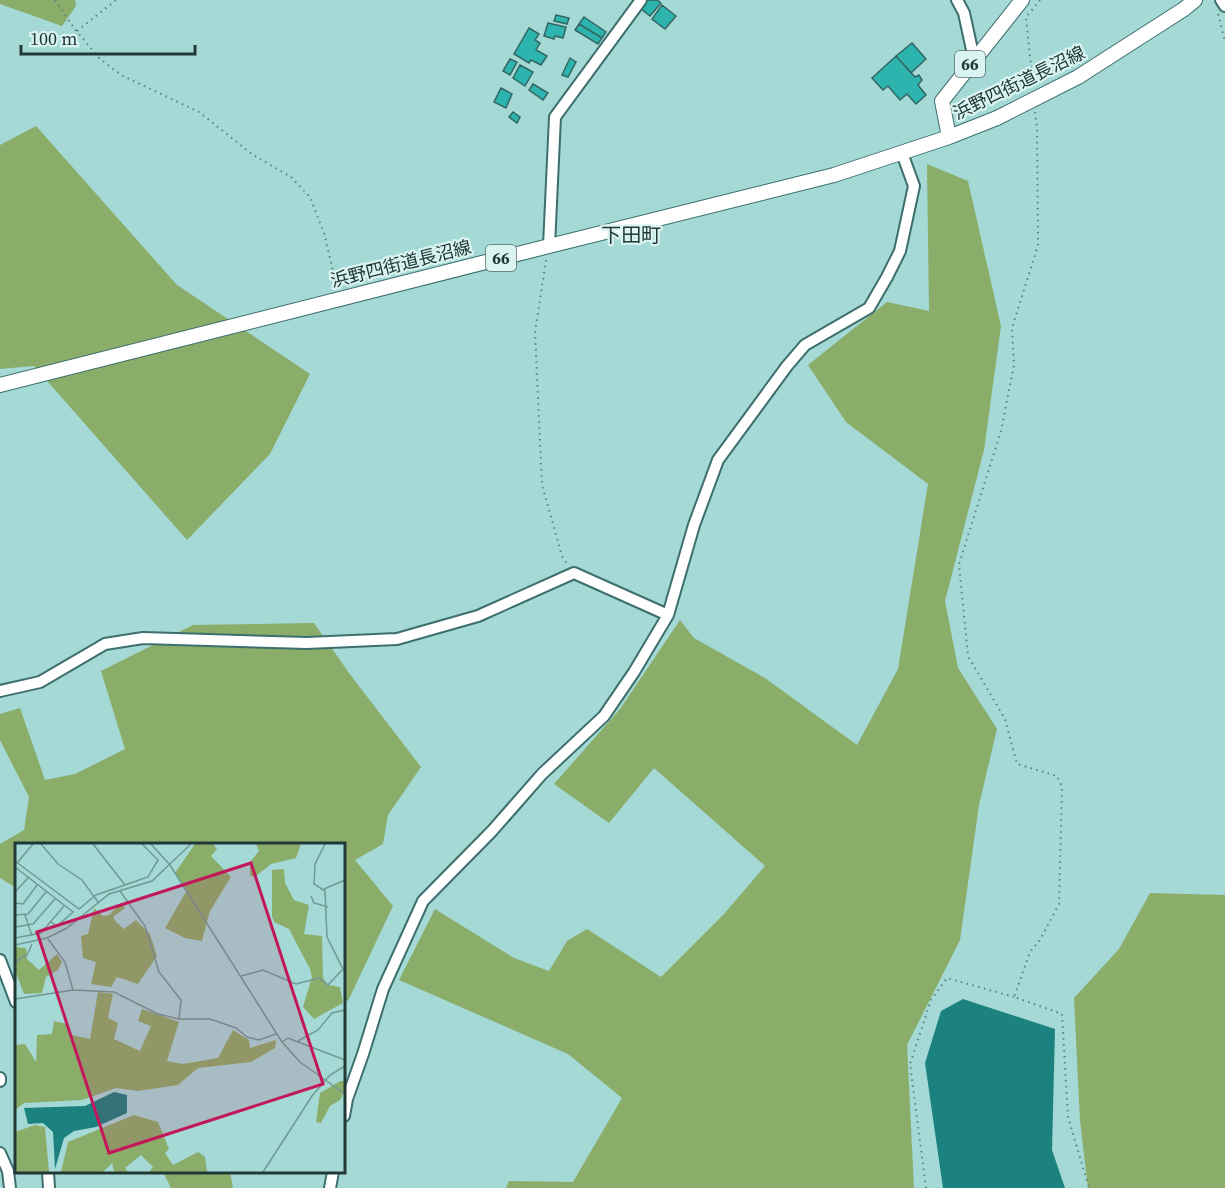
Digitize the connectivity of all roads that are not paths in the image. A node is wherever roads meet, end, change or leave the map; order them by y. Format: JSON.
{"nodes":[{"id":1,"x":641,"y":0,"type":"edge"},
{"id":2,"x":957,"y":0,"type":"edge"},
{"id":3,"x":1022,"y":0,"type":"edge"},
{"id":4,"x":1195,"y":0,"type":"edge"},
{"id":5,"x":974,"y":59,"type":"junction"},
{"id":6,"x":949,"y":137,"type":"junction"},
{"id":7,"x":902,"y":153,"type":"junction"},
{"id":8,"x":549,"y":246,"type":"junction"},
{"id":9,"x":0,"y":385,"type":"edge"},
{"id":10,"x":668,"y":615,"type":"junction"},
{"id":11,"x":0,"y":691,"type":"edge"},
{"id":12,"x":0,"y":960,"type":"edge"},
{"id":13,"x":15,"y":999,"type":"edge"},
{"id":14,"x":345,"y":1099,"type":"edge"},
{"id":15,"x":0,"y":1153,"type":"edge"},
{"id":16,"x":48,"y":1173,"type":"edge"},
{"id":17,"x":333,"y":1173,"type":"edge"},
{"id":18,"x":10,"y":1188,"type":"edge"},
{"id":19,"x":49,"y":1188,"type":"edge"},
{"id":20,"x":330,"y":1188,"type":"edge"}],
"edges":[{"from":1,"to":8,"type":"street"},
{"from":2,"to":5,"type":"street"},
{"from":3,"to":5,"type":"main road","name":"浜野四街道長沼線","number":"66"},
{"from":4,"to":6,"type":"main road","name":"浜野四街道長沼線","number":"66","bridge":true},
{"from":5,"to":6,"type":"main road","name":"浜野四街道長沼線","number":"66"},
{"from":6,"to":7,"type":"main road","name":"浜野四街道長沼線","number":"66"},
{"from":7,"to":8,"type":"main road","name":"浜野四街道長沼線","number":"66"},
{"from":7,"to":10,"type":"street"},
{"from":8,"to":9,"type":"main road","name":"浜野四街道長沼線","number":"66"},
{"from":10,"to":11,"type":"street"},
{"from":10,"to":14,"type":"street"},
{"from":12,"to":13,"type":"street"},
{"from":15,"to":18,"type":"street"},
{"from":16,"to":19,"type":"street"},
{"from":17,"to":20,"type":"street"}]}
